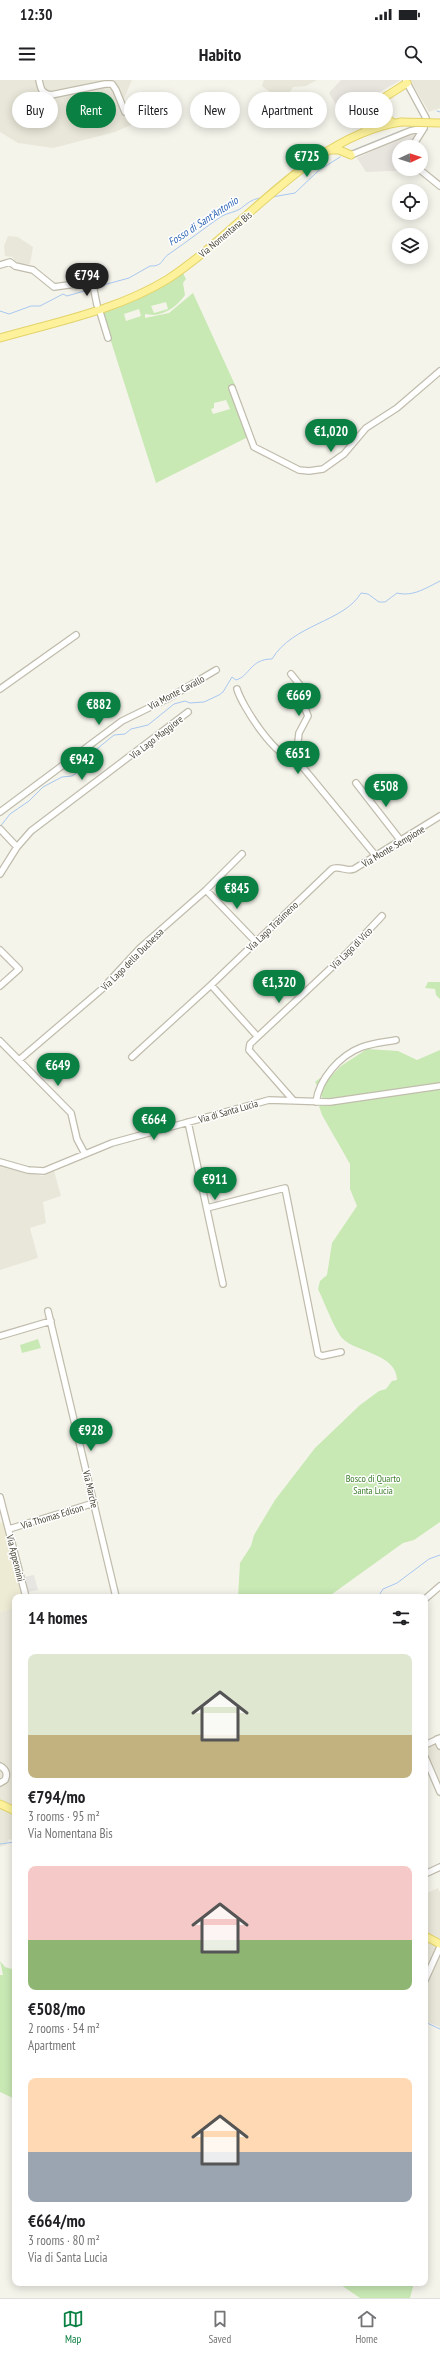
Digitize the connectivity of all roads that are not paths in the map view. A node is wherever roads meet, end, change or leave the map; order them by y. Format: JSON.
{"nodes":[{"id":1,"x":39,"y":80,"type":"edge"},
{"id":2,"x":406,"y":82,"type":"edge"},
{"id":3,"x":392,"y":92,"type":"edge"},
{"id":4,"x":124,"y":110,"type":"edge"},
{"id":5,"x":393,"y":120,"type":"edge"},
{"id":6,"x":397,"y":122,"type":"junction"},
{"id":7,"x":440,"y":123,"type":"edge"},
{"id":8,"x":366,"y":128,"type":"edge"},
{"id":9,"x":424,"y":128,"type":"junction"},
{"id":10,"x":364,"y":132,"type":"junction"},
{"id":11,"x":350,"y":138,"type":"junction"},
{"id":12,"x":416,"y":140,"type":"edge"},
{"id":13,"x":328,"y":150,"type":"junction"},
{"id":14,"x":349,"y":154,"type":"junction"},
{"id":15,"x":428,"y":176,"type":"edge"},
{"id":16,"x":440,"y":186,"type":"edge"},
{"id":17,"x":0,"y":265,"type":"edge"},
{"id":18,"x":97,"y":305,"type":"dead end"},
{"id":19,"x":100,"y":312,"type":"dead end"},
{"id":20,"x":0,"y":338,"type":"edge"},
{"id":21,"x":108,"y":338,"type":"dead end"},
{"id":22,"x":440,"y":371,"type":"edge"},
{"id":23,"x":232,"y":388,"type":"dead end"},
{"id":24,"x":76,"y":635,"type":"dead end"},
{"id":25,"x":216,"y":670,"type":"dead end"},
{"id":26,"x":291,"y":674,"type":"dead end"},
{"id":27,"x":0,"y":689,"type":"edge"},
{"id":28,"x":237,"y":689,"type":"dead end"},
{"id":29,"x":188,"y":712,"type":"dead end"},
{"id":30,"x":296,"y":759,"type":"junction"},
{"id":31,"x":356,"y":783,"type":"dead end"},
{"id":32,"x":0,"y":812,"type":"edge"},
{"id":33,"x":440,"y":816,"type":"edge"},
{"id":34,"x":0,"y":829,"type":"edge"},
{"id":35,"x":401,"y":841,"type":"junction"},
{"id":36,"x":17,"y":847,"type":"junction"},
{"id":37,"x":242,"y":854,"type":"dead end"},
{"id":38,"x":376,"y":856,"type":"junction"},
{"id":39,"x":345,"y":870,"type":"joint"},
{"id":40,"x":0,"y":874,"type":"edge"},
{"id":41,"x":206,"y":890,"type":"junction"},
{"id":42,"x":382,"y":916,"type":"dead end"},
{"id":43,"x":256,"y":942,"type":"junction"},
{"id":44,"x":0,"y":950,"type":"edge"},
{"id":45,"x":0,"y":986,"type":"edge"},
{"id":46,"x":211,"y":986,"type":"junction"},
{"id":47,"x":257,"y":1036,"type":"junction"},
{"id":48,"x":396,"y":1040,"type":"dead end"},
{"id":49,"x":0,"y":1041,"type":"edge"},
{"id":50,"x":132,"y":1058,"type":"dead end"},
{"id":51,"x":19,"y":1060,"type":"junction"},
{"id":52,"x":440,"y":1086,"type":"edge"},
{"id":53,"x":293,"y":1100,"type":"junction"},
{"id":54,"x":316,"y":1102,"type":"junction"},
{"id":55,"x":188,"y":1122,"type":"junction"},
{"id":56,"x":85,"y":1154,"type":"junction"},
{"id":57,"x":0,"y":1162,"type":"edge"},
{"id":58,"x":207,"y":1208,"type":"junction"},
{"id":59,"x":223,"y":1284,"type":"dead end"},
{"id":60,"x":48,"y":1311,"type":"dead end"},
{"id":61,"x":51,"y":1321,"type":"junction"},
{"id":62,"x":0,"y":1336,"type":"edge"},
{"id":63,"x":341,"y":1352,"type":"dead end"},
{"id":64,"x":0,"y":1497,"type":"edge"},
{"id":65,"x":94,"y":1503,"type":"junction"},
{"id":66,"x":9,"y":1529,"type":"junction"},
{"id":67,"x":440,"y":1586,"type":"edge"},
{"id":68,"x":25,"y":1594,"type":"edge"},
{"id":69,"x":115,"y":1594,"type":"edge"},
{"id":70,"x":428,"y":1596,"type":"edge"},
{"id":71,"x":439,"y":1739,"type":"edge"},
{"id":72,"x":428,"y":1744,"type":"edge"},
{"id":73,"x":440,"y":1746,"type":"edge"},
{"id":74,"x":428,"y":1764,"type":"edge"},
{"id":75,"x":0,"y":1766,"type":"edge"},
{"id":76,"x":0,"y":1783,"type":"edge"},
{"id":77,"x":440,"y":1792,"type":"edge"},
{"id":78,"x":0,"y":1804,"type":"edge"},
{"id":79,"x":12,"y":1810,"type":"edge"},
{"id":80,"x":440,"y":1867,"type":"edge"},
{"id":81,"x":428,"y":1873,"type":"edge"},
{"id":82,"x":428,"y":1938,"type":"edge"},
{"id":83,"x":440,"y":1944,"type":"edge"},
{"id":84,"x":440,"y":1947,"type":"edge"},
{"id":85,"x":428,"y":1973,"type":"edge"}],
"edges":[{"from":1,"to":4,"type":"street"},
{"from":2,"to":3,"type":"main road"},
{"from":2,"to":9,"type":"street"},
{"from":5,"to":6,"type":"main road"},
{"from":6,"to":7,"type":"main road","name":"Via Nomentana Bis","bridge":true},
{"from":6,"to":10,"type":"main road","name":"Via Nomentana Bis"},
{"from":8,"to":10,"type":"main road"},
{"from":9,"to":12,"type":"street"},
{"from":9,"to":14,"type":"street"},
{"from":10,"to":11,"type":"main road","name":"Via Nomentana Bis"},
{"from":11,"to":13,"type":"main road","name":"Via Nomentana Bis"},
{"from":11,"to":14,"type":"main road"},
{"from":13,"to":14,"type":"main road"},
{"from":13,"to":20,"type":"main road","name":"Via Nomentana Bis"},
{"from":15,"to":16,"type":"street"},
{"from":17,"to":18,"type":"street"},
{"from":19,"to":21,"type":"street"},
{"from":22,"to":23,"type":"street"},
{"from":24,"to":27,"type":"street"},
{"from":25,"to":32,"type":"street","name":"Via Monte Cavallo"},
{"from":26,"to":30,"type":"street"},
{"from":28,"to":30,"type":"street"},
{"from":29,"to":36,"type":"street","name":"Via Lago Maggiore"},
{"from":30,"to":38,"type":"street"},
{"from":31,"to":35,"type":"street"},
{"from":33,"to":35,"type":"street","name":"Via Monte Sempione"},
{"from":34,"to":36,"type":"street"},
{"from":35,"to":38,"type":"street","name":"Via Monte Sempione"},
{"from":36,"to":40,"type":"street","name":"Via Lago Maggiore"},
{"from":37,"to":41,"type":"street","name":"Via Lago della Duchessa"},
{"from":38,"to":39,"type":"street","name":"Via Monte Sempione"},
{"from":39,"to":43,"type":"street","name":"Via Lago Trasimeno"},
{"from":41,"to":43,"type":"street"},
{"from":41,"to":51,"type":"street","name":"Via Lago della Duchessa"},
{"from":42,"to":47,"type":"street","name":"Via Lago di Vico"},
{"from":43,"to":46,"type":"street","name":"Via Lago Trasimeno"},
{"from":44,"to":45,"type":"street"},
{"from":46,"to":47,"type":"street"},
{"from":46,"to":50,"type":"street","name":"Via Lago Trasimeno"},
{"from":47,"to":53,"type":"street","name":"Via Lago di Vico"},
{"from":48,"to":54,"type":"street"},
{"from":49,"to":51,"type":"street"},
{"from":51,"to":56,"type":"street"},
{"from":52,"to":54,"type":"street","name":"Via di Santa Lucia"},
{"from":53,"to":54,"type":"street","name":"Via di Santa Lucia"},
{"from":53,"to":55,"type":"street","name":"Via di Santa Lucia"},
{"from":55,"to":56,"type":"street","name":"Via di Santa Lucia"},
{"from":55,"to":58,"type":"street"},
{"from":56,"to":57,"type":"street","name":"Via di Santa Lucia"},
{"from":58,"to":59,"type":"street"},
{"from":58,"to":63,"type":"street"},
{"from":60,"to":61,"type":"street","name":"Via Marche"},
{"from":61,"to":62,"type":"street"},
{"from":61,"to":65,"type":"street","name":"Via Marche"},
{"from":64,"to":66,"type":"street","name":"Via Appennini"},
{"from":65,"to":66,"type":"street","name":"Via Thomas Edison"},
{"from":65,"to":69,"type":"street","name":"Via Marche"},
{"from":66,"to":68,"type":"street","name":"Via Appennini"},
{"from":67,"to":70,"type":"street"},
{"from":71,"to":72,"type":"street"},
{"from":71,"to":73,"type":"street"},
{"from":74,"to":77,"type":"street"},
{"from":75,"to":76,"type":"street"},
{"from":78,"to":79,"type":"main road"},
{"from":80,"to":81,"type":"street"},
{"from":82,"to":83,"type":"main road"},
{"from":84,"to":85,"type":"street"}]}
